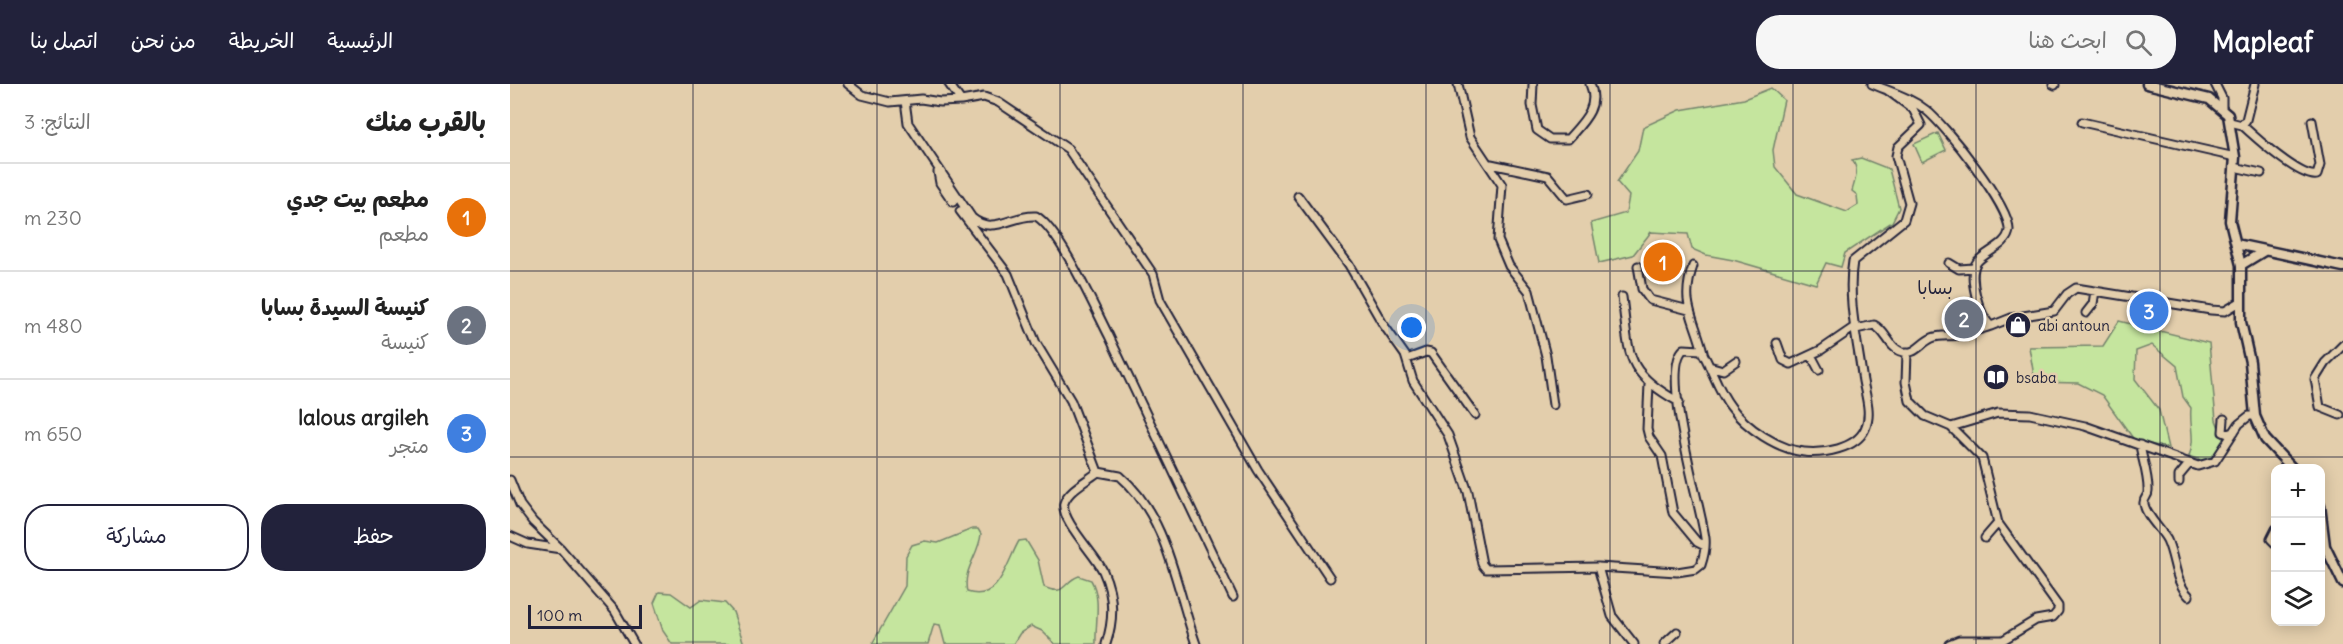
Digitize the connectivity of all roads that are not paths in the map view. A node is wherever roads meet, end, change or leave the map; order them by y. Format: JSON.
{"nodes":[{"id":1,"x":848,"y":84,"type":"edge"},
{"id":2,"x":949,"y":84,"type":"edge"},
{"id":3,"x":1458,"y":84,"type":"edge"},
{"id":4,"x":1533,"y":84,"type":"edge"},
{"id":5,"x":1590,"y":84,"type":"edge"},
{"id":6,"x":1872,"y":84,"type":"edge"},
{"id":7,"x":2147,"y":84,"type":"edge"},
{"id":8,"x":2216,"y":84,"type":"edge"},
{"id":9,"x":2255,"y":84,"type":"edge"},
{"id":10,"x":1887,"y":90,"type":"junction"},
{"id":11,"x":905,"y":101,"type":"junction"},
{"id":12,"x":961,"y":101,"type":"junction"},
{"id":13,"x":2222,"y":107,"type":"junction"},
{"id":14,"x":2312,"y":121,"type":"dead end"},
{"id":15,"x":2082,"y":122,"type":"dead end"},
{"id":16,"x":2230,"y":122,"type":"junction"},
{"id":17,"x":2242,"y":125,"type":"junction"},
{"id":18,"x":2235,"y":157,"type":"junction"},
{"id":19,"x":1491,"y":164,"type":"junction"},
{"id":20,"x":2234,"y":167,"type":"junction"},
{"id":21,"x":938,"y":169,"type":"junction"},
{"id":22,"x":2261,"y":173,"type":"dead end"},
{"id":23,"x":1588,"y":194,"type":"dead end"},
{"id":24,"x":1298,"y":196,"type":"dead end"},
{"id":25,"x":2236,"y":244,"type":"junction"},
{"id":26,"x":2264,"y":251,"type":"junction"},
{"id":27,"x":1948,"y":263,"type":"dead end"},
{"id":28,"x":2241,"y":265,"type":"junction"},
{"id":29,"x":1638,"y":266,"type":"dead end"},
{"id":30,"x":1693,"y":266,"type":"dead end"},
{"id":31,"x":2343,"y":267,"type":"edge"},
{"id":32,"x":1974,"y":268,"type":"junction"},
{"id":33,"x":2095,"y":291,"type":"junction"},
{"id":34,"x":1622,"y":297,"type":"dead end"},
{"id":35,"x":2240,"y":302,"type":"junction"},
{"id":36,"x":1689,"y":310,"type":"junction"},
{"id":37,"x":2086,"y":313,"type":"dead end"},
{"id":38,"x":1991,"y":326,"type":"junction"},
{"id":39,"x":1856,"y":327,"type":"junction"},
{"id":40,"x":1777,"y":343,"type":"dead end"},
{"id":41,"x":2343,"y":345,"type":"edge"},
{"id":42,"x":1907,"y":352,"type":"junction"},
{"id":43,"x":1704,"y":354,"type":"junction"},
{"id":44,"x":1811,"y":355,"type":"junction"},
{"id":45,"x":1407,"y":359,"type":"junction"},
{"id":46,"x":1736,"y":361,"type":"dead end"},
{"id":47,"x":1709,"y":366,"type":"junction"},
{"id":48,"x":1819,"y":370,"type":"dead end"},
{"id":49,"x":1649,"y":384,"type":"junction"},
{"id":50,"x":1679,"y":402,"type":"junction"},
{"id":51,"x":1553,"y":405,"type":"dead end"},
{"id":52,"x":1475,"y":415,"type":"dead end"},
{"id":53,"x":2340,"y":415,"type":"dead end"},
{"id":54,"x":2255,"y":416,"type":"junction"},
{"id":55,"x":2224,"y":419,"type":"dead end"},
{"id":56,"x":1951,"y":427,"type":"junction"},
{"id":57,"x":2234,"y":432,"type":"junction"},
{"id":58,"x":2140,"y":445,"type":"junction"},
{"id":59,"x":2189,"y":464,"type":"junction"},
{"id":60,"x":2288,"y":464,"type":"edge"},
{"id":61,"x":1098,"y":472,"type":"junction"},
{"id":62,"x":510,"y":480,"type":"edge"},
{"id":63,"x":2179,"y":482,"type":"dead end"},
{"id":64,"x":2322,"y":518,"type":"edge"},
{"id":65,"x":1998,"y":523,"type":"junction"},
{"id":66,"x":510,"y":536,"type":"edge"},
{"id":67,"x":1985,"y":538,"type":"dead end"},
{"id":68,"x":1706,"y":546,"type":"junction"},
{"id":69,"x":561,"y":549,"type":"junction"},
{"id":70,"x":1598,"y":567,"type":"junction"},
{"id":71,"x":1330,"y":579,"type":"dead end"},
{"id":72,"x":2343,"y":583,"type":"edge"},
{"id":73,"x":2189,"y":596,"type":"dead end"},
{"id":74,"x":1233,"y":597,"type":"dead end"},
{"id":75,"x":1677,"y":632,"type":"dead end"},
{"id":76,"x":634,"y":644,"type":"edge"},
{"id":77,"x":1106,"y":644,"type":"edge"},
{"id":78,"x":1196,"y":644,"type":"edge"},
{"id":79,"x":1635,"y":644,"type":"edge"},
{"id":80,"x":1664,"y":644,"type":"edge"},
{"id":81,"x":1949,"y":644,"type":"edge"}],
"edges":[{"from":1,"to":11,"type":"street"},
{"from":2,"to":12,"type":"street"},
{"from":3,"to":19,"type":"street"},
{"from":4,"to":5,"type":"street"},
{"from":6,"to":10,"type":"street"},
{"from":7,"to":13,"type":"street"},
{"from":8,"to":13,"type":"street"},
{"from":9,"to":17,"type":"street"},
{"from":10,"to":32,"type":"street"},
{"from":10,"to":39,"type":"street"},
{"from":11,"to":12,"type":"street"},
{"from":11,"to":21,"type":"street"},
{"from":12,"to":71,"type":"street"},
{"from":13,"to":16,"type":"street"},
{"from":14,"to":17,"type":"street"},
{"from":15,"to":18,"type":"street"},
{"from":16,"to":17,"type":"street"},
{"from":16,"to":18,"type":"street"},
{"from":18,"to":20,"type":"street"},
{"from":19,"to":23,"type":"street"},
{"from":19,"to":51,"type":"street"},
{"from":20,"to":22,"type":"street"},
{"from":20,"to":25,"type":"street"},
{"from":21,"to":61,"type":"street"},
{"from":21,"to":74,"type":"street"},
{"from":24,"to":45,"type":"street"},
{"from":25,"to":26,"type":"street"},
{"from":25,"to":28,"type":"street"},
{"from":26,"to":28,"type":"street"},
{"from":26,"to":31,"type":"street"},
{"from":27,"to":32,"type":"street"},
{"from":28,"to":35,"type":"street"},
{"from":29,"to":36,"type":"street"},
{"from":30,"to":36,"type":"street"},
{"from":32,"to":38,"type":"street"},
{"from":33,"to":35,"type":"street"},
{"from":33,"to":37,"type":"street"},
{"from":33,"to":38,"type":"street"},
{"from":34,"to":49,"type":"street"},
{"from":35,"to":54,"type":"street"},
{"from":36,"to":43,"type":"street"},
{"from":38,"to":42,"type":"street"},
{"from":39,"to":42,"type":"street"},
{"from":39,"to":44,"type":"street"},
{"from":39,"to":47,"type":"street"},
{"from":40,"to":44,"type":"street"},
{"from":41,"to":53,"type":"street"},
{"from":42,"to":56,"type":"street"},
{"from":43,"to":47,"type":"street"},
{"from":43,"to":50,"type":"street"},
{"from":44,"to":48,"type":"street"},
{"from":45,"to":52,"type":"street"},
{"from":45,"to":70,"type":"street"},
{"from":46,"to":47,"type":"street"},
{"from":49,"to":50,"type":"street"},
{"from":49,"to":68,"type":"street"},
{"from":50,"to":68,"type":"street"},
{"from":54,"to":57,"type":"street"},
{"from":54,"to":60,"type":"street"},
{"from":55,"to":57,"type":"street"},
{"from":56,"to":58,"type":"street"},
{"from":56,"to":65,"type":"street"},
{"from":57,"to":59,"type":"street"},
{"from":58,"to":59,"type":"street"},
{"from":58,"to":73,"type":"street"},
{"from":59,"to":63,"type":"street"},
{"from":61,"to":77,"type":"street"},
{"from":61,"to":78,"type":"street"},
{"from":62,"to":69,"type":"street"},
{"from":64,"to":72,"type":"street"},
{"from":65,"to":67,"type":"street"},
{"from":65,"to":81,"type":"street"},
{"from":66,"to":69,"type":"street"},
{"from":68,"to":70,"type":"street"},
{"from":69,"to":76,"type":"street"},
{"from":70,"to":79,"type":"street"},
{"from":75,"to":80,"type":"street"}]}
